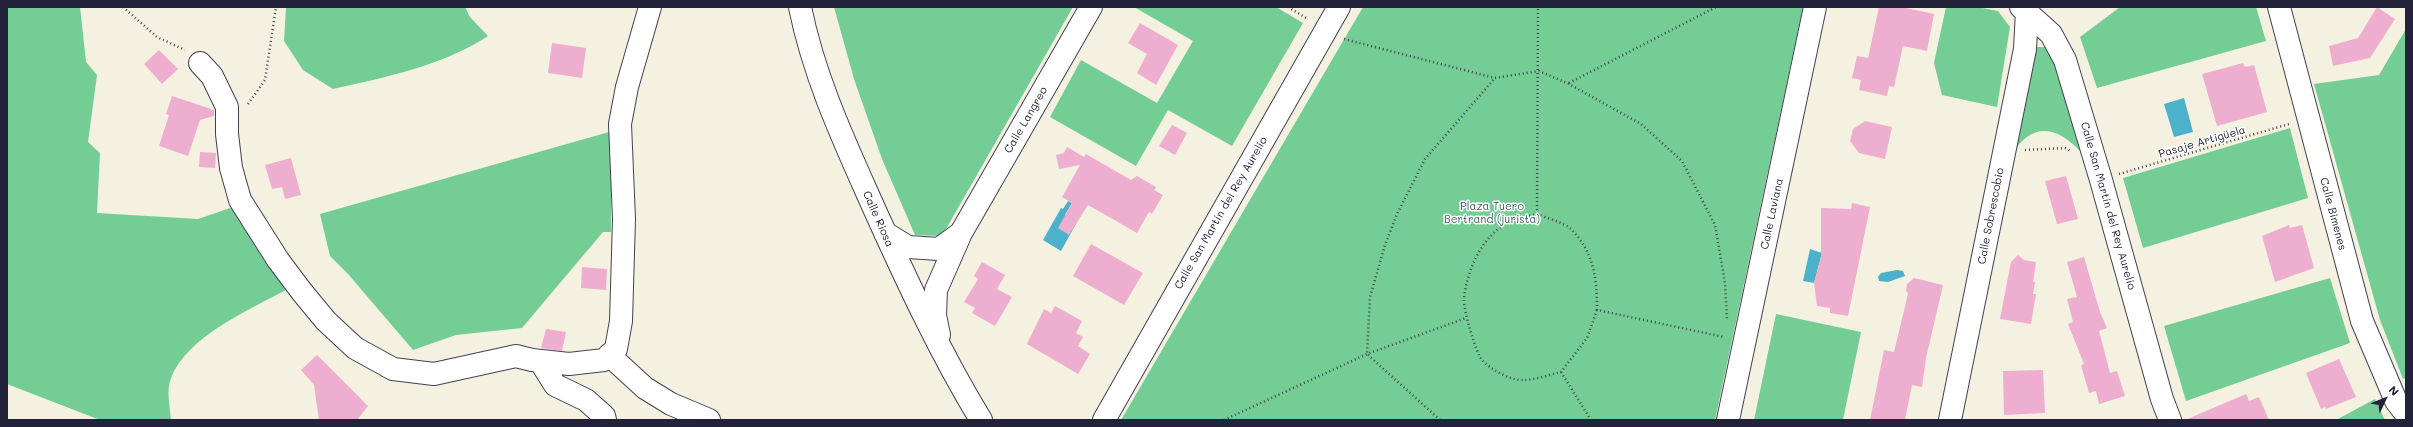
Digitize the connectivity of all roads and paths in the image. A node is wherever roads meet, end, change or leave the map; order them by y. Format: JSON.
{"nodes":[{"id":1,"x":123,"y":7,"type":"edge"},
{"id":2,"x":276,"y":7,"type":"edge"},
{"id":3,"x":650,"y":7,"type":"edge"},
{"id":4,"x":1091,"y":7,"type":"edge"},
{"id":5,"x":1338,"y":7,"type":"edge"},
{"id":6,"x":1538,"y":7,"type":"edge"},
{"id":7,"x":1716,"y":7,"type":"edge"},
{"id":8,"x":1815,"y":7,"type":"edge"},
{"id":9,"x":2279,"y":7,"type":"edge"},
{"id":10,"x":2024,"y":9,"type":"edge"},
{"id":11,"x":803,"y":12,"type":"edge"},
{"id":12,"x":1326,"y":29,"type":"junction"},
{"id":13,"x":200,"y":64,"type":"joint"},
{"id":14,"x":1539,"y":71,"type":"junction"},
{"id":15,"x":1495,"y":78,"type":"junction"},
{"id":16,"x":1569,"y":84,"type":"junction"},
{"id":17,"x":2307,"y":119,"type":"junction"},
{"id":18,"x":227,"y":134,"type":"junction"},
{"id":19,"x":2072,"y":152,"type":"dead end"},
{"id":20,"x":2021,"y":153,"type":"dead end"},
{"id":21,"x":2101,"y":180,"type":"junction"},
{"id":22,"x":1537,"y":214,"type":"junction"},
{"id":23,"x":885,"y":232,"type":"junction"},
{"id":24,"x":961,"y":233,"type":"junction"},
{"id":25,"x":1597,"y":310,"type":"junction"},
{"id":26,"x":1466,"y":318,"type":"junction"},
{"id":27,"x":1727,"y":322,"type":"dead end"},
{"id":28,"x":1727,"y":330,"type":"dead end"},
{"id":29,"x":942,"y":352,"type":"junction"},
{"id":30,"x":1367,"y":354,"type":"junction"},
{"id":31,"x":609,"y":355,"type":"junction"},
{"id":32,"x":540,"y":361,"type":"junction"},
{"id":33,"x":1561,"y":372,"type":"junction"},
{"id":34,"x":2406,"y":414,"type":"edge"},
{"id":35,"x":605,"y":420,"type":"edge"},
{"id":36,"x":709,"y":420,"type":"edge"},
{"id":37,"x":981,"y":420,"type":"edge"},
{"id":38,"x":1104,"y":420,"type":"edge"},
{"id":39,"x":1224,"y":420,"type":"edge"},
{"id":40,"x":1440,"y":420,"type":"edge"},
{"id":41,"x":1590,"y":420,"type":"edge"},
{"id":42,"x":1728,"y":420,"type":"edge"},
{"id":43,"x":1950,"y":420,"type":"edge"},
{"id":44,"x":2170,"y":420,"type":"edge"}],
"edges":[{"from":1,"to":13,"type":"path"},
{"from":2,"to":18,"type":"path"},
{"from":3,"to":31,"type":"street"},
{"from":4,"to":24,"type":"street","name":"Calle Langreo"},
{"from":5,"to":12,"type":"street","name":"Calle San Martín del Rey Aurelio"},
{"from":6,"to":14,"type":"path"},
{"from":7,"to":16,"type":"path"},
{"from":8,"to":42,"type":"street","name":"Calle Laviana"},
{"from":9,"to":17,"type":"street","name":"Calle Bimenes"},
{"from":10,"to":21,"type":"street","name":"Calle San Martín del Rey Aurelio"},
{"from":10,"to":43,"type":"street","name":"Calle Sobrescobio"},
{"from":11,"to":23,"type":"street","name":"Calle Riosa"},
{"from":12,"to":15,"type":"path"},
{"from":12,"to":38,"type":"street","name":"Calle San Martín del Rey Aurelio"},
{"from":13,"to":18,"type":"street"},
{"from":14,"to":15,"type":"path"},
{"from":14,"to":16,"type":"path"},
{"from":14,"to":22,"type":"path"},
{"from":15,"to":30,"type":"path"},
{"from":16,"to":27,"type":"path"},
{"from":17,"to":21,"type":"path","name":"Pasaje Artigüela"},
{"from":17,"to":34,"type":"street","name":"Calle Bimenes"},
{"from":18,"to":32,"type":"street"},
{"from":19,"to":20,"type":"path"},
{"from":21,"to":44,"type":"street","name":"Calle San Martín del Rey Aurelio"},
{"from":22,"to":25,"type":"path"},
{"from":22,"to":26,"type":"path"},
{"from":23,"to":24,"type":"street"},
{"from":23,"to":29,"type":"street","name":"Calle Riosa"},
{"from":24,"to":29,"type":"street","name":"Calle Langreo"},
{"from":25,"to":28,"type":"path"},
{"from":25,"to":33,"type":"path"},
{"from":26,"to":30,"type":"path"},
{"from":26,"to":33,"type":"path"},
{"from":29,"to":37,"type":"street","name":"Calle Riosa"},
{"from":30,"to":39,"type":"path"},
{"from":30,"to":40,"type":"path"},
{"from":31,"to":32,"type":"street"},
{"from":31,"to":36,"type":"street"},
{"from":32,"to":35,"type":"street"},
{"from":33,"to":41,"type":"path"}]}
